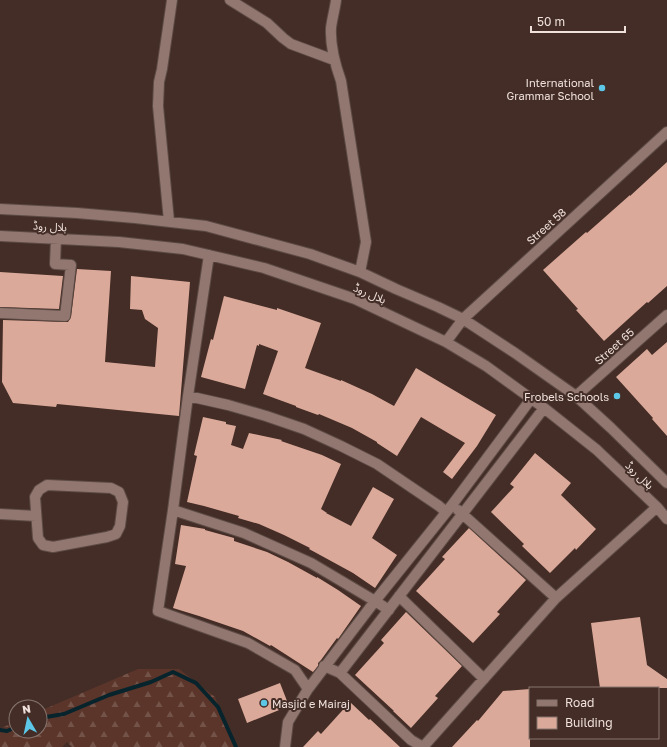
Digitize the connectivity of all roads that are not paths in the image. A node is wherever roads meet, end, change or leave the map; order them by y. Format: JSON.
{"nodes":[{"id":1,"x":172,"y":0,"type":"edge"},
{"id":2,"x":230,"y":0,"type":"edge"},
{"id":3,"x":336,"y":0,"type":"edge"},
{"id":4,"x":334,"y":60,"type":"junction"},
{"id":5,"x":667,"y":132,"type":"edge"},
{"id":6,"x":0,"y":209,"type":"edge"},
{"id":7,"x":169,"y":222,"type":"junction"},
{"id":8,"x":0,"y":236,"type":"edge"},
{"id":9,"x":56,"y":238,"type":"junction"},
{"id":10,"x":209,"y":255,"type":"junction"},
{"id":11,"x":360,"y":272,"type":"junction"},
{"id":12,"x":0,"y":313,"type":"edge"},
{"id":13,"x":667,"y":315,"type":"edge"},
{"id":14,"x":462,"y":319,"type":"junction"},
{"id":15,"x":446,"y":342,"type":"junction"},
{"id":16,"x":188,"y":396,"type":"junction"},
{"id":17,"x":576,"y":396,"type":"junction"},
{"id":18,"x":531,"y":399,"type":"junction"},
{"id":19,"x":544,"y":408,"type":"junction"},
{"id":20,"x":667,"y":483,"type":"edge"},
{"id":21,"x":657,"y":507,"type":"junction"},
{"id":22,"x":449,"y":509,"type":"junction"},
{"id":23,"x":173,"y":510,"type":"junction"},
{"id":24,"x":0,"y":514,"type":"edge"},
{"id":25,"x":462,"y":514,"type":"junction"},
{"id":26,"x":36,"y":516,"type":"junction"},
{"id":27,"x":667,"y":519,"type":"edge"},
{"id":28,"x":399,"y":596,"type":"junction"},
{"id":29,"x":556,"y":598,"type":"junction"},
{"id":30,"x":375,"y":601,"type":"junction"},
{"id":31,"x":389,"y":610,"type":"junction"},
{"id":32,"x":324,"y":666,"type":"junction"},
{"id":33,"x":340,"y":673,"type":"junction"},
{"id":34,"x":484,"y":679,"type":"junction"},
{"id":35,"x":308,"y":689,"type":"junction"},
{"id":36,"x":285,"y":747,"type":"edge"}],
"edges":[{"from":1,"to":7,"type":"street"},
{"from":2,"to":4,"type":"street"},
{"from":3,"to":4,"type":"street"},
{"from":4,"to":11,"type":"street"},
{"from":5,"to":14,"type":"street","name":"Street 58"},
{"from":6,"to":7,"type":"street","name":"ہلال روڈ"},
{"from":7,"to":11,"type":"street","name":"ہلال روڈ"},
{"from":8,"to":9,"type":"street","name":"ہلال روڈ"},
{"from":9,"to":10,"type":"street","name":"ہلال روڈ"},
{"from":9,"to":12,"type":"street"},
{"from":10,"to":15,"type":"street","name":"ہلال روڈ"},
{"from":10,"to":16,"type":"street"},
{"from":11,"to":14,"type":"street","name":"ہلال روڈ"},
{"from":13,"to":17,"type":"street","name":"Street 65"},
{"from":14,"to":15,"type":"street","name":"Street 58"},
{"from":14,"to":17,"type":"street","name":"ہلال روڈ"},
{"from":15,"to":18,"type":"street","name":"ہلال روڈ"},
{"from":16,"to":22,"type":"street"},
{"from":16,"to":23,"type":"street"},
{"from":17,"to":20,"type":"street","name":"ہلال روڈ"},
{"from":18,"to":19,"type":"street","name":"ہلال روڈ"},
{"from":18,"to":22,"type":"street"},
{"from":19,"to":21,"type":"street","name":"ہلال روڈ"},
{"from":19,"to":25,"type":"street"},
{"from":21,"to":27,"type":"street","name":"ہلال روڈ"},
{"from":21,"to":29,"type":"street"},
{"from":22,"to":25,"type":"street"},
{"from":22,"to":30,"type":"street"},
{"from":23,"to":30,"type":"street"},
{"from":23,"to":35,"type":"street"},
{"from":24,"to":26,"type":"street"},
{"from":25,"to":28,"type":"street"},
{"from":25,"to":29,"type":"street"},
{"from":26,"to":26,"type":"street"},
{"from":28,"to":31,"type":"street"},
{"from":28,"to":34,"type":"street"},
{"from":29,"to":34,"type":"street"},
{"from":30,"to":31,"type":"street"},
{"from":30,"to":32,"type":"street"},
{"from":31,"to":33,"type":"street"},
{"from":32,"to":33,"type":"street"},
{"from":32,"to":35,"type":"street"},
{"from":33,"to":34,"type":"street"},
{"from":35,"to":36,"type":"street"}]}
